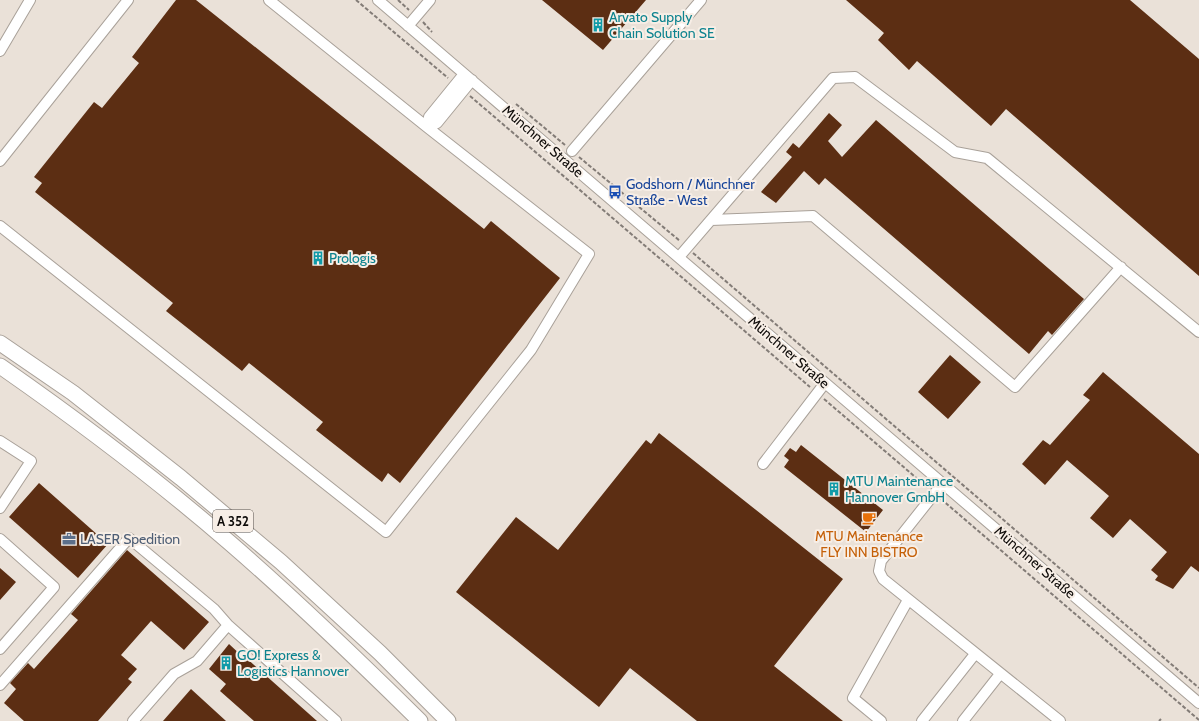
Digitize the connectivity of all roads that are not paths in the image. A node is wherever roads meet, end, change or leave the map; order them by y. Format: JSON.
{"nodes":[{"id":1,"x":30,"y":0,"type":"edge"},
{"id":2,"x":128,"y":0,"type":"edge"},
{"id":3,"x":269,"y":0,"type":"edge"},
{"id":4,"x":378,"y":0,"type":"edge"},
{"id":5,"x":430,"y":0,"type":"edge"},
{"id":6,"x":701,"y":0,"type":"edge"},
{"id":7,"x":408,"y":26,"type":"junction"},
{"id":8,"x":0,"y":51,"type":"edge"},
{"id":9,"x":468,"y":77,"type":"junction"},
{"id":10,"x":427,"y":127,"type":"junction"},
{"id":11,"x":572,"y":151,"type":"road end"},
{"id":12,"x":0,"y":161,"type":"edge"},
{"id":13,"x":711,"y":220,"type":"junction"},
{"id":14,"x":0,"y":226,"type":"edge"},
{"id":15,"x":679,"y":257,"type":"junction"},
{"id":16,"x":1121,"y":267,"type":"junction"},
{"id":17,"x":1199,"y":332,"type":"edge"},
{"id":18,"x":0,"y":343,"type":"edge"},
{"id":19,"x":0,"y":366,"type":"edge"},
{"id":20,"x":825,"y":383,"type":"junction"},
{"id":21,"x":0,"y":441,"type":"edge"},
{"id":22,"x":763,"y":464,"type":"dead end"},
{"id":23,"x":942,"y":484,"type":"junction"},
{"id":24,"x":0,"y":508,"type":"edge"},
{"id":25,"x":0,"y":538,"type":"edge"},
{"id":26,"x":908,"y":600,"type":"junction"},
{"id":27,"x":228,"y":625,"type":"junction"},
{"id":28,"x":0,"y":649,"type":"edge"},
{"id":29,"x":975,"y":654,"type":"junction"},
{"id":30,"x":1000,"y":674,"type":"junction"},
{"id":31,"x":0,"y":685,"type":"edge"},
{"id":32,"x":1199,"y":703,"type":"edge"},
{"id":33,"x":133,"y":721,"type":"edge"},
{"id":34,"x":336,"y":721,"type":"edge"},
{"id":35,"x":420,"y":721,"type":"edge"},
{"id":36,"x":448,"y":721,"type":"edge"},
{"id":37,"x":881,"y":721,"type":"edge"},
{"id":38,"x":922,"y":721,"type":"edge"},
{"id":39,"x":963,"y":721,"type":"edge"},
{"id":40,"x":1060,"y":721,"type":"edge"}],
"edges":[{"from":1,"to":8,"type":"street"},
{"from":2,"to":12,"type":"street"},
{"from":3,"to":10,"type":"street"},
{"from":4,"to":7,"type":"street","name":"Münchner Straße"},
{"from":5,"to":7,"type":"street"},
{"from":6,"to":11,"type":"street"},
{"from":7,"to":9,"type":"street","name":"Münchner Straße"},
{"from":9,"to":10,"type":"street"},
{"from":9,"to":15,"type":"street","name":"Münchner Straße"},
{"from":10,"to":14,"type":"street"},
{"from":13,"to":15,"type":"street"},
{"from":13,"to":16,"type":"street"},
{"from":13,"to":16,"type":"street"},
{"from":15,"to":20,"type":"street","name":"Münchner Straße"},
{"from":16,"to":17,"type":"street"},
{"from":18,"to":36,"type":"highway","number":"A 352"},
{"from":19,"to":35,"type":"highway","number":"A 352"},
{"from":20,"to":22,"type":"street"},
{"from":20,"to":23,"type":"street","name":"Münchner Straße"},
{"from":21,"to":24,"type":"street"},
{"from":23,"to":26,"type":"street"},
{"from":23,"to":32,"type":"street","name":"Münchner Straße"},
{"from":25,"to":28,"type":"street"},
{"from":26,"to":29,"type":"street"},
{"from":26,"to":37,"type":"street"},
{"from":27,"to":31,"type":"street"},
{"from":27,"to":33,"type":"street"},
{"from":27,"to":34,"type":"street"},
{"from":29,"to":30,"type":"street"},
{"from":29,"to":38,"type":"street"},
{"from":30,"to":39,"type":"street"},
{"from":30,"to":40,"type":"street"}]}
